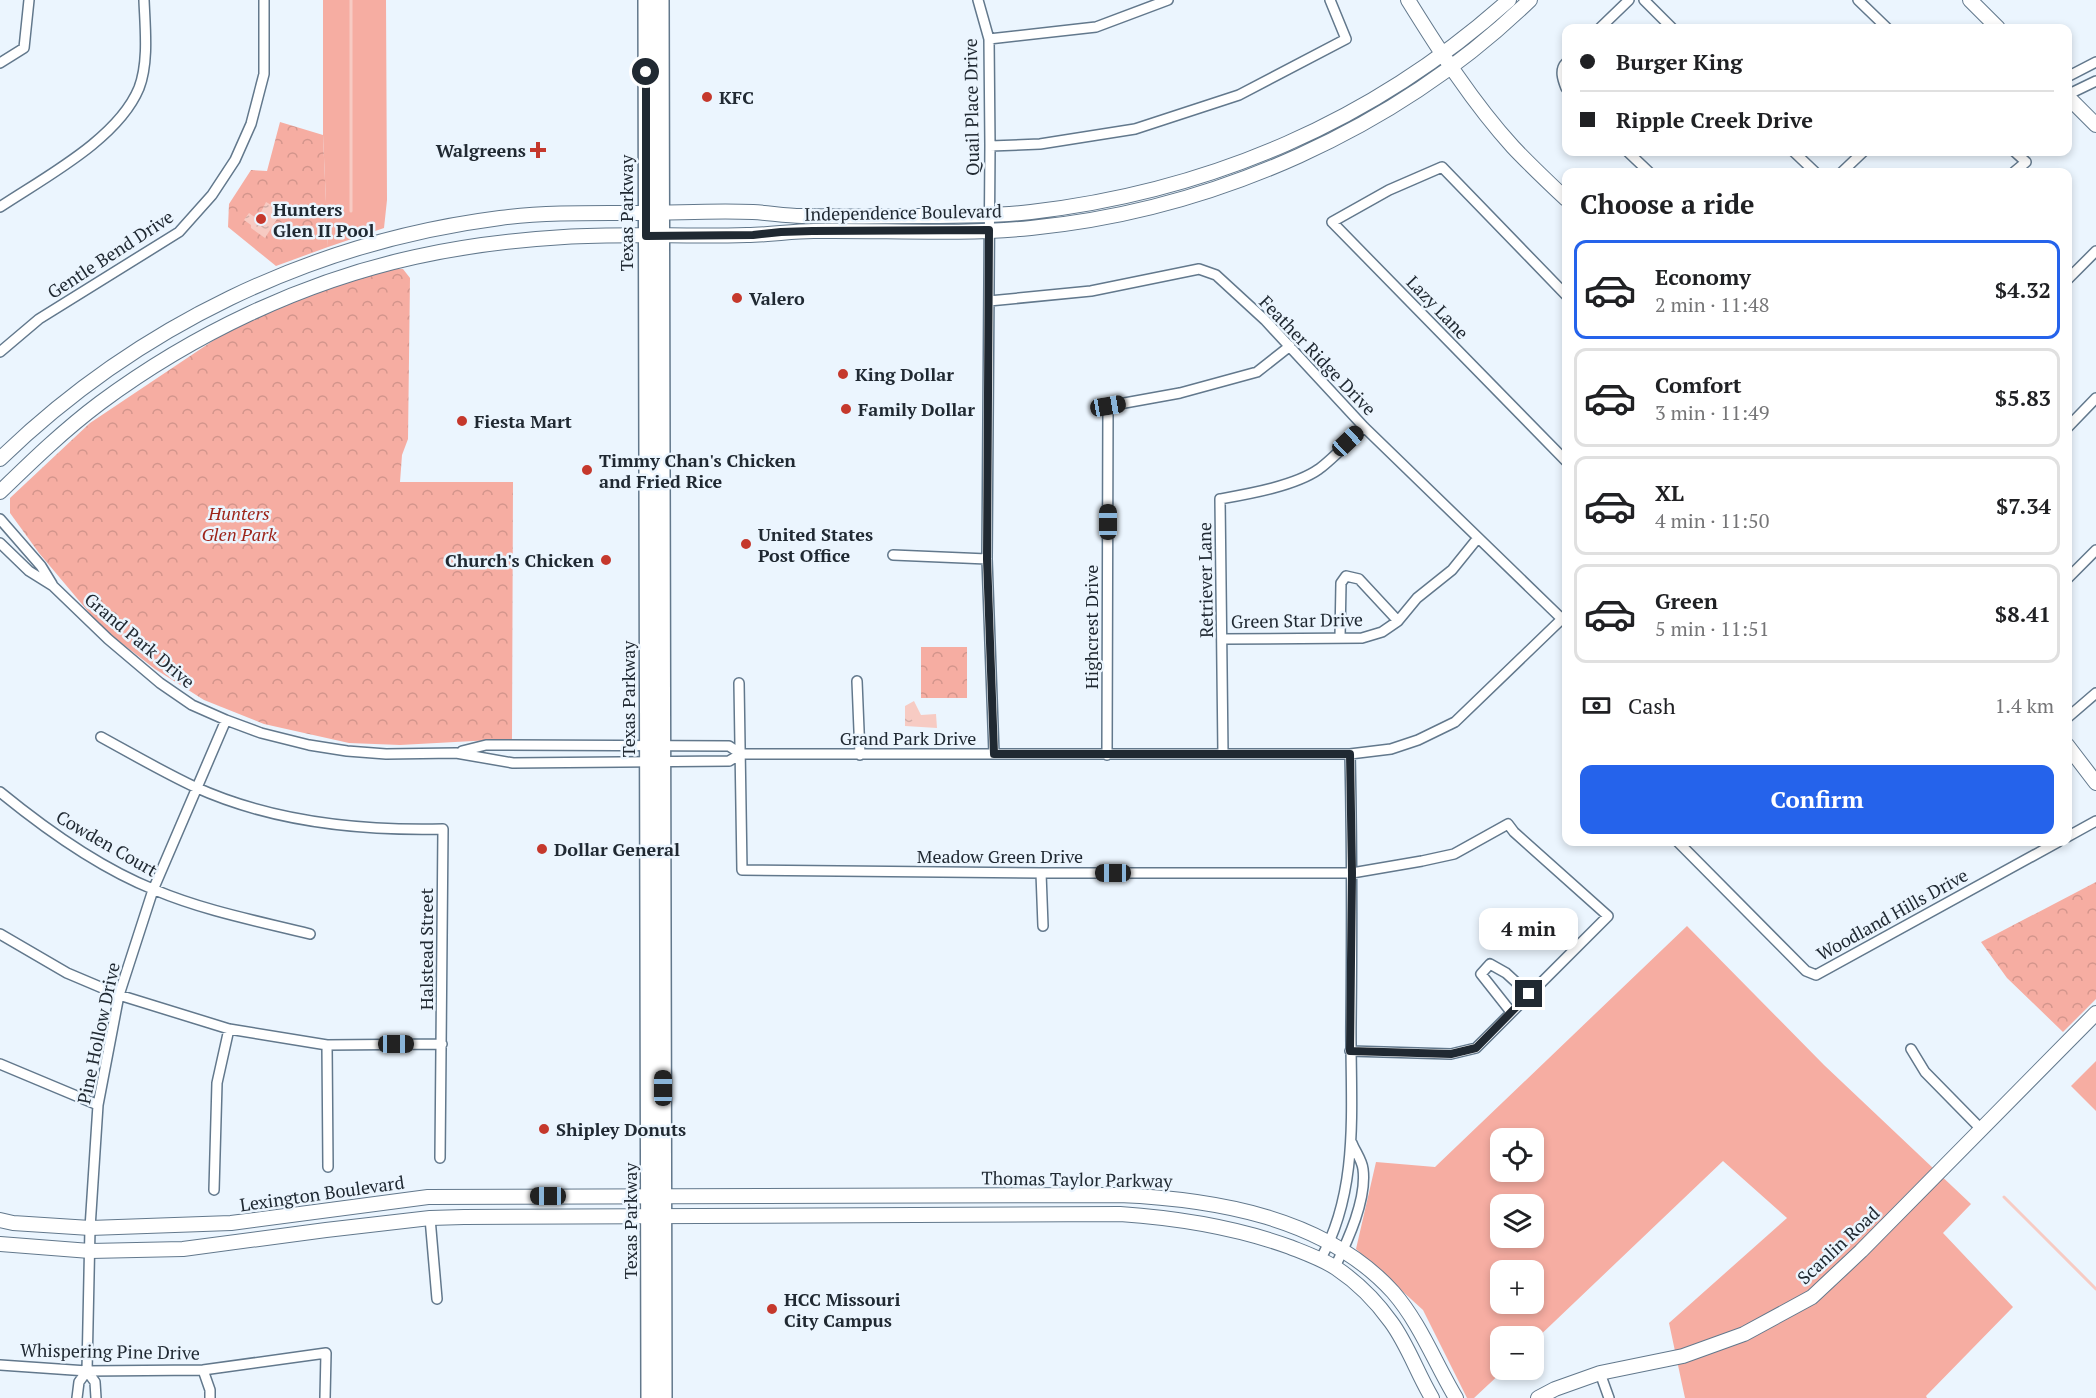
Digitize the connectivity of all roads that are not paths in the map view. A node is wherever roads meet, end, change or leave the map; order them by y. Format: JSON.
{"nodes":[{"id":1,"x":28,"y":0,"type":"edge"},
{"id":2,"x":144,"y":0,"type":"edge"},
{"id":3,"x":264,"y":0,"type":"edge"},
{"id":4,"x":646,"y":0,"type":"edge"},
{"id":5,"x":661,"y":0,"type":"edge"},
{"id":6,"x":978,"y":0,"type":"edge"},
{"id":7,"x":1168,"y":0,"type":"edge"},
{"id":8,"x":1330,"y":0,"type":"edge"},
{"id":9,"x":1408,"y":0,"type":"edge"},
{"id":10,"x":1509,"y":0,"type":"edge"},
{"id":11,"x":1530,"y":0,"type":"edge"},
{"id":12,"x":1629,"y":0,"type":"edge"},
{"id":13,"x":1644,"y":0,"type":"edge"},
{"id":14,"x":1858,"y":0,"type":"edge"},
{"id":15,"x":1970,"y":0,"type":"edge"},
{"id":16,"x":1604,"y":24,"type":"edge"},
{"id":17,"x":1668,"y":24,"type":"edge"},
{"id":18,"x":1883,"y":24,"type":"edge"},
{"id":19,"x":1994,"y":24,"type":"edge"},
{"id":20,"x":989,"y":39,"type":"junction"},
{"id":21,"x":1442,"y":55,"type":"junction"},
{"id":22,"x":2096,"y":62,"type":"edge"},
{"id":23,"x":0,"y":63,"type":"edge"},
{"id":24,"x":1452,"y":66,"type":"junction"},
{"id":25,"x":2072,"y":74,"type":"edge"},
{"id":26,"x":2096,"y":81,"type":"edge"},
{"id":27,"x":2072,"y":93,"type":"edge"},
{"id":28,"x":2072,"y":101,"type":"edge"},
{"id":29,"x":2096,"y":126,"type":"edge"},
{"id":30,"x":1304,"y":145,"type":"junction"},
{"id":31,"x":990,"y":146,"type":"junction"},
{"id":32,"x":1632,"y":156,"type":"edge"},
{"id":33,"x":1798,"y":156,"type":"edge"},
{"id":34,"x":1859,"y":156,"type":"edge"},
{"id":35,"x":2019,"y":156,"type":"edge"},
{"id":36,"x":1645,"y":168,"type":"edge"},
{"id":37,"x":1811,"y":168,"type":"edge"},
{"id":38,"x":1846,"y":168,"type":"edge"},
{"id":39,"x":2019,"y":168,"type":"edge"},
{"id":40,"x":1147,"y":192,"type":"junction"},
{"id":41,"x":1562,"y":195,"type":"edge"},
{"id":42,"x":0,"y":207,"type":"edge"},
{"id":43,"x":1150,"y":207,"type":"junction"},
{"id":44,"x":653,"y":213,"type":"junction"},
{"id":45,"x":988,"y":215,"type":"junction"},
{"id":46,"x":807,"y":216,"type":"junction"},
{"id":47,"x":989,"y":230,"type":"junction"},
{"id":48,"x":812,"y":231,"type":"junction"},
{"id":49,"x":415,"y":233,"type":"junction"},
{"id":50,"x":653,"y":236,"type":"junction"},
{"id":51,"x":2096,"y":251,"type":"edge"},
{"id":52,"x":416,"y":257,"type":"junction"},
{"id":53,"x":2072,"y":275,"type":"edge"},
{"id":54,"x":1562,"y":291,"type":"edge"},
{"id":55,"x":989,"y":301,"type":"junction"},
{"id":56,"x":145,"y":344,"type":"junction"},
{"id":57,"x":1290,"y":346,"type":"junction"},
{"id":58,"x":0,"y":352,"type":"edge"},
{"id":59,"x":157,"y":364,"type":"junction"},
{"id":60,"x":2096,"y":398,"type":"edge"},
{"id":61,"x":2072,"y":423,"type":"edge"},
{"id":62,"x":1364,"y":427,"type":"junction"},
{"id":63,"x":646,"y":446,"type":"junction"},
{"id":64,"x":1562,"y":457,"type":"edge"},
{"id":65,"x":0,"y":459,"type":"edge"},
{"id":66,"x":662,"y":476,"type":"junction"},
{"id":67,"x":0,"y":492,"type":"edge"},
{"id":68,"x":0,"y":519,"type":"edge"},
{"id":69,"x":1477,"y":539,"type":"junction"},
{"id":70,"x":0,"y":543,"type":"edge"},
{"id":71,"x":2096,"y":550,"type":"edge"},
{"id":72,"x":893,"y":555,"type":"dead end"},
{"id":73,"x":987,"y":559,"type":"junction"},
{"id":74,"x":647,"y":568,"type":"junction"},
{"id":75,"x":2072,"y":574,"type":"edge"},
{"id":76,"x":53,"y":586,"type":"junction"},
{"id":77,"x":662,"y":595,"type":"junction"},
{"id":78,"x":1562,"y":615,"type":"edge"},
{"id":79,"x":1562,"y":619,"type":"edge"},
{"id":80,"x":1398,"y":621,"type":"junction"},
{"id":81,"x":1340,"y":637,"type":"junction"},
{"id":82,"x":1222,"y":639,"type":"junction"},
{"id":83,"x":857,"y":681,"type":"dead end"},
{"id":84,"x":740,"y":683,"type":"dead end"},
{"id":85,"x":2096,"y":693,"type":"edge"},
{"id":86,"x":2072,"y":714,"type":"edge"},
{"id":87,"x":226,"y":720,"type":"junction"},
{"id":88,"x":101,"y":737,"type":"dead end"},
{"id":89,"x":655,"y":745,"type":"junction"},
{"id":90,"x":2072,"y":752,"type":"edge"},
{"id":91,"x":456,"y":753,"type":"junction"},
{"id":92,"x":741,"y":754,"type":"junction"},
{"id":93,"x":994,"y":754,"type":"junction"},
{"id":94,"x":1223,"y":754,"type":"junction"},
{"id":95,"x":1350,"y":754,"type":"junction"},
{"id":96,"x":860,"y":755,"type":"junction"},
{"id":97,"x":1107,"y":755,"type":"junction"},
{"id":98,"x":655,"y":761,"type":"junction"},
{"id":99,"x":2096,"y":783,"type":"edge"},
{"id":100,"x":196,"y":788,"type":"junction"},
{"id":101,"x":0,"y":792,"type":"edge"},
{"id":102,"x":2096,"y":820,"type":"edge"},
{"id":103,"x":2072,"y":834,"type":"edge"},
{"id":104,"x":1682,"y":846,"type":"edge"},
{"id":105,"x":2051,"y":846,"type":"edge"},
{"id":106,"x":1041,"y":873,"type":"junction"},
{"id":107,"x":1352,"y":873,"type":"junction"},
{"id":108,"x":153,"y":890,"type":"junction"},
{"id":109,"x":1043,"y":926,"type":"dead end"},
{"id":110,"x":0,"y":934,"type":"edge"},
{"id":111,"x":310,"y":934,"type":"dead end"},
{"id":112,"x":1529,"y":994,"type":"junction"},
{"id":113,"x":119,"y":995,"type":"junction"},
{"id":114,"x":1511,"y":1012,"type":"junction"},
{"id":115,"x":2096,"y":1013,"type":"edge"},
{"id":116,"x":229,"y":1029,"type":"junction"},
{"id":117,"x":442,"y":1044,"type":"junction"},
{"id":118,"x":327,"y":1045,"type":"junction"},
{"id":119,"x":1911,"y":1049,"type":"dead end"},
{"id":120,"x":1350,"y":1051,"type":"junction"},
{"id":121,"x":0,"y":1064,"type":"edge"},
{"id":122,"x":98,"y":1105,"type":"junction"},
{"id":123,"x":1981,"y":1129,"type":"junction"},
{"id":124,"x":1352,"y":1143,"type":"junction"},
{"id":125,"x":440,"y":1158,"type":"dead end"},
{"id":126,"x":328,"y":1167,"type":"dead end"},
{"id":127,"x":214,"y":1190,"type":"dead end"},
{"id":128,"x":815,"y":1195,"type":"junction"},
{"id":129,"x":463,"y":1196,"type":"junction"},
{"id":130,"x":657,"y":1197,"type":"junction"},
{"id":131,"x":815,"y":1215,"type":"junction"},
{"id":132,"x":656,"y":1216,"type":"junction"},
{"id":133,"x":464,"y":1217,"type":"junction"},
{"id":134,"x":273,"y":1218,"type":"junction"},
{"id":135,"x":430,"y":1218,"type":"junction"},
{"id":136,"x":0,"y":1220,"type":"edge"},
{"id":137,"x":90,"y":1228,"type":"junction"},
{"id":138,"x":276,"y":1237,"type":"junction"},
{"id":139,"x":1329,"y":1242,"type":"junction"},
{"id":140,"x":0,"y":1244,"type":"edge"},
{"id":141,"x":1343,"y":1250,"type":"junction"},
{"id":142,"x":90,"y":1251,"type":"junction"},
{"id":143,"x":1320,"y":1260,"type":"junction"},
{"id":144,"x":1335,"y":1267,"type":"junction"},
{"id":145,"x":437,"y":1299,"type":"dead end"},
{"id":146,"x":0,"y":1365,"type":"edge"},
{"id":147,"x":203,"y":1370,"type":"junction"},
{"id":148,"x":87,"y":1371,"type":"junction"},
{"id":149,"x":1600,"y":1372,"type":"junction"},
{"id":150,"x":77,"y":1398,"type":"edge"},
{"id":151,"x":96,"y":1398,"type":"edge"},
{"id":152,"x":210,"y":1398,"type":"edge"},
{"id":153,"x":325,"y":1398,"type":"edge"},
{"id":154,"x":649,"y":1398,"type":"edge"},
{"id":155,"x":664,"y":1398,"type":"edge"},
{"id":156,"x":1432,"y":1398,"type":"edge"},
{"id":157,"x":1456,"y":1398,"type":"edge"},
{"id":158,"x":1538,"y":1398,"type":"edge"},
{"id":159,"x":1609,"y":1398,"type":"edge"}],
"edges":[{"from":1,"to":23,"type":"street"},
{"from":2,"to":42,"type":"street"},
{"from":3,"to":58,"type":"street","name":"Gentle Bend Drive"},
{"from":4,"to":44,"type":"main road","name":"Texas Parkway"},
{"from":5,"to":44,"type":"main road","name":"Texas Parkway"},
{"from":6,"to":20,"type":"street","name":"Quail Place Drive"},
{"from":7,"to":20,"type":"street"},
{"from":8,"to":31,"type":"street"},
{"from":9,"to":21,"type":"street"},
{"from":10,"to":21,"type":"street","name":"Independence Boulevard"},
{"from":11,"to":24,"type":"street","name":"Independence Boulevard"},
{"from":12,"to":16,"type":"street"},
{"from":13,"to":17,"type":"street"},
{"from":14,"to":18,"type":"street"},
{"from":15,"to":19,"type":"street"},
{"from":20,"to":31,"type":"street","name":"Quail Place Drive"},
{"from":21,"to":24,"type":"street"},
{"from":21,"to":30,"type":"street","name":"Independence Boulevard"},
{"from":22,"to":25,"type":"street"},
{"from":24,"to":30,"type":"street","name":"Independence Boulevard"},
{"from":24,"to":41,"type":"street"},
{"from":26,"to":27,"type":"street"},
{"from":28,"to":29,"type":"street"},
{"from":30,"to":40,"type":"street","name":"Independence Boulevard"},
{"from":30,"to":43,"type":"street","name":"Independence Boulevard"},
{"from":31,"to":45,"type":"street","name":"Quail Place Drive"},
{"from":32,"to":36,"type":"street"},
{"from":33,"to":37,"type":"street"},
{"from":34,"to":38,"type":"street"},
{"from":35,"to":39,"type":"street"},
{"from":40,"to":43,"type":"street"},
{"from":40,"to":45,"type":"street","name":"Independence Boulevard"},
{"from":43,"to":47,"type":"street","name":"Independence Boulevard"},
{"from":44,"to":46,"type":"street","name":"Independence Boulevard"},
{"from":44,"to":49,"type":"street","name":"Independence Boulevard"},
{"from":44,"to":50,"type":"main road","name":"Texas Parkway"},
{"from":45,"to":46,"type":"street","name":"Independence Boulevard"},
{"from":45,"to":47,"type":"street","name":"Quail Place Drive"},
{"from":46,"to":48,"type":"street"},
{"from":47,"to":48,"type":"street","name":"Independence Boulevard"},
{"from":47,"to":55,"type":"street","name":"Quail Place Drive"},
{"from":48,"to":50,"type":"street","name":"Independence Boulevard"},
{"from":49,"to":52,"type":"street"},
{"from":49,"to":56,"type":"street","name":"Independence Boulevard"},
{"from":50,"to":52,"type":"street","name":"Independence Boulevard"},
{"from":50,"to":63,"type":"main road","name":"Texas Parkway"},
{"from":50,"to":66,"type":"main road","name":"Texas Parkway"},
{"from":51,"to":53,"type":"street"},
{"from":52,"to":59,"type":"street","name":"Independence Boulevard"},
{"from":54,"to":64,"type":"street","name":"Lazy Lane"},
{"from":55,"to":57,"type":"street","name":"Feather Ridge Drive"},
{"from":55,"to":73,"type":"street","name":"Quail Place Drive"},
{"from":56,"to":59,"type":"street"},
{"from":56,"to":65,"type":"street","name":"Independence Boulevard"},
{"from":57,"to":62,"type":"street","name":"Feather Ridge Drive"},
{"from":57,"to":97,"type":"street","name":"Highcrest Drive"},
{"from":59,"to":67,"type":"street","name":"Independence Boulevard"},
{"from":60,"to":61,"type":"street"},
{"from":62,"to":69,"type":"street","name":"Feather Ridge Drive"},
{"from":62,"to":82,"type":"street","name":"Retriever Lane"},
{"from":63,"to":66,"type":"main road"},
{"from":63,"to":74,"type":"main road","name":"Texas Parkway"},
{"from":66,"to":77,"type":"main road","name":"Texas Parkway"},
{"from":68,"to":76,"type":"street","name":"Grand Park Drive"},
{"from":69,"to":78,"type":"street","name":"Feather Ridge Drive"},
{"from":69,"to":80,"type":"street","name":"Green Star Drive"},
{"from":70,"to":76,"type":"street","name":"Grand Park Drive"},
{"from":71,"to":75,"type":"street"},
{"from":72,"to":73,"type":"street"},
{"from":73,"to":93,"type":"street","name":"Quail Place Drive"},
{"from":74,"to":77,"type":"main road"},
{"from":74,"to":89,"type":"main road","name":"Texas Parkway"},
{"from":76,"to":87,"type":"street","name":"Grand Park Drive"},
{"from":77,"to":89,"type":"main road","name":"Texas Parkway"},
{"from":79,"to":95,"type":"street","name":"Grand Park Drive"},
{"from":80,"to":81,"type":"street","name":"Green Star Drive"},
{"from":80,"to":81,"type":"street"},
{"from":81,"to":82,"type":"street","name":"Green Star Drive"},
{"from":82,"to":94,"type":"street","name":"Retriever Lane"},
{"from":83,"to":96,"type":"street"},
{"from":84,"to":92,"type":"street"},
{"from":85,"to":86,"type":"street"},
{"from":87,"to":91,"type":"street","name":"Grand Park Drive"},
{"from":87,"to":100,"type":"street","name":"Pine Hollow Drive"},
{"from":88,"to":100,"type":"street"},
{"from":89,"to":91,"type":"street","name":"Grand Park Drive"},
{"from":89,"to":92,"type":"street","name":"Grand Park Drive"},
{"from":89,"to":98,"type":"main road","name":"Texas Parkway"},
{"from":90,"to":99,"type":"street"},
{"from":91,"to":98,"type":"street","name":"Grand Park Drive"},
{"from":92,"to":96,"type":"street","name":"Grand Park Drive"},
{"from":92,"to":98,"type":"street","name":"Grand Park Drive"},
{"from":92,"to":106,"type":"street","name":"Meadow Green Drive"},
{"from":93,"to":96,"type":"street","name":"Grand Park Drive"},
{"from":93,"to":97,"type":"street","name":"Grand Park Drive"},
{"from":94,"to":95,"type":"street","name":"Grand Park Drive"},
{"from":94,"to":97,"type":"street","name":"Grand Park Drive"},
{"from":95,"to":107,"type":"street"},
{"from":98,"to":130,"type":"main road","name":"Texas Parkway"},
{"from":100,"to":108,"type":"street","name":"Pine Hollow Drive"},
{"from":100,"to":117,"type":"street","name":"Halstead Street"},
{"from":101,"to":108,"type":"street","name":"Cowden Court"},
{"from":102,"to":103,"type":"street"},
{"from":104,"to":105,"type":"street","name":"Woodland Hills Drive"},
{"from":106,"to":107,"type":"street","name":"Meadow Green Drive"},
{"from":106,"to":109,"type":"street"},
{"from":107,"to":112,"type":"street","name":"Meadow Green Drive"},
{"from":107,"to":120,"type":"street"},
{"from":108,"to":111,"type":"street","name":"Cowden Court"},
{"from":108,"to":113,"type":"street","name":"Pine Hollow Drive"},
{"from":110,"to":113,"type":"street"},
{"from":112,"to":114,"type":"street"},
{"from":112,"to":114,"type":"street"},
{"from":113,"to":116,"type":"street"},
{"from":113,"to":122,"type":"street","name":"Pine Hollow Drive"},
{"from":114,"to":120,"type":"street"},
{"from":115,"to":123,"type":"street","name":"Scanlin Road"},
{"from":116,"to":118,"type":"street"},
{"from":116,"to":127,"type":"street"},
{"from":117,"to":118,"type":"street"},
{"from":117,"to":125,"type":"street","name":"Halstead Street"},
{"from":118,"to":126,"type":"street"},
{"from":119,"to":123,"type":"street"},
{"from":120,"to":124,"type":"street"},
{"from":121,"to":122,"type":"street"},
{"from":122,"to":137,"type":"street","name":"Pine Hollow Drive"},
{"from":123,"to":149,"type":"street","name":"Scanlin Road"},
{"from":124,"to":139,"type":"street"},
{"from":124,"to":141,"type":"street"},
{"from":128,"to":130,"type":"street","name":"Thomas Taylor Parkway"},
{"from":128,"to":131,"type":"street"},
{"from":128,"to":139,"type":"street","name":"Thomas Taylor Parkway"},
{"from":129,"to":130,"type":"street","name":"Lexington Boulevard"},
{"from":129,"to":133,"type":"street"},
{"from":129,"to":134,"type":"street","name":"Lexington Boulevard"},
{"from":130,"to":132,"type":"main road","name":"Texas Parkway"},
{"from":131,"to":132,"type":"street","name":"Thomas Taylor Parkway"},
{"from":131,"to":143,"type":"street","name":"Thomas Taylor Parkway"},
{"from":132,"to":133,"type":"street","name":"Lexington Boulevard"},
{"from":132,"to":154,"type":"main road","name":"Texas Parkway"},
{"from":132,"to":155,"type":"main road","name":"Texas Parkway"},
{"from":133,"to":135,"type":"street","name":"Lexington Boulevard"},
{"from":134,"to":137,"type":"street","name":"Lexington Boulevard"},
{"from":134,"to":138,"type":"street"},
{"from":135,"to":138,"type":"street","name":"Lexington Boulevard"},
{"from":135,"to":145,"type":"street"},
{"from":136,"to":137,"type":"street","name":"Lexington Boulevard"},
{"from":137,"to":142,"type":"street","name":"Pine Hollow Drive"},
{"from":138,"to":142,"type":"street","name":"Lexington Boulevard"},
{"from":139,"to":141,"type":"street","name":"Thomas Taylor Parkway"},
{"from":139,"to":143,"type":"street"},
{"from":140,"to":142,"type":"street","name":"Lexington Boulevard"},
{"from":141,"to":144,"type":"street"},
{"from":141,"to":157,"type":"street","name":"Thomas Taylor Parkway"},
{"from":142,"to":148,"type":"street","name":"Pine Hollow Drive"},
{"from":143,"to":144,"type":"street","name":"Thomas Taylor Parkway"},
{"from":144,"to":156,"type":"street","name":"Thomas Taylor Parkway"},
{"from":146,"to":148,"type":"street","name":"Whispering Pine Drive"},
{"from":147,"to":148,"type":"street","name":"Whispering Pine Drive"},
{"from":147,"to":152,"type":"street"},
{"from":147,"to":153,"type":"street","name":"Whispering Pine Drive"},
{"from":148,"to":150,"type":"street"},
{"from":148,"to":151,"type":"street"},
{"from":149,"to":158,"type":"street","name":"Scanlin Road"},
{"from":149,"to":159,"type":"street"}]}
